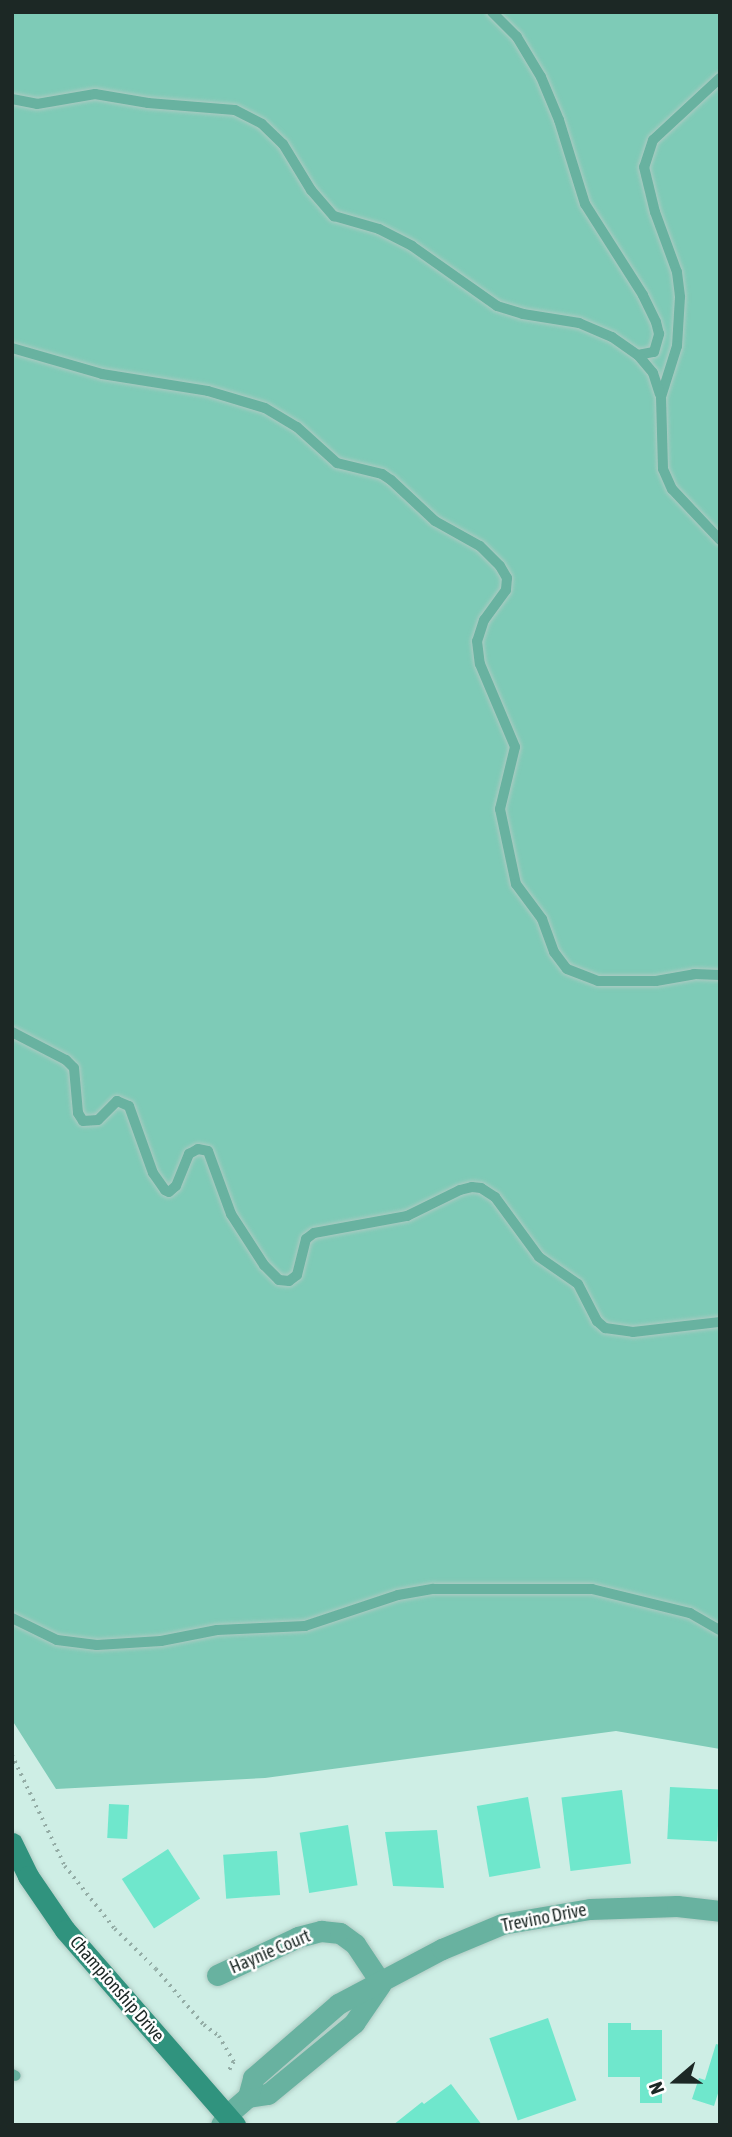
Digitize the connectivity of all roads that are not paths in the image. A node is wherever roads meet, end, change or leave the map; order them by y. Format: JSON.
{"nodes":[{"id":1,"x":492,"y":12,"type":"edge"},
{"id":2,"x":720,"y":78,"type":"edge"},
{"id":3,"x":12,"y":99,"type":"edge"},
{"id":4,"x":12,"y":348,"type":"edge"},
{"id":5,"x":638,"y":355,"type":"junction"},
{"id":6,"x":661,"y":397,"type":"junction"},
{"id":7,"x":720,"y":540,"type":"edge"},
{"id":8,"x":720,"y":975,"type":"edge"},
{"id":9,"x":12,"y":1032,"type":"edge"},
{"id":10,"x":720,"y":1322,"type":"edge"},
{"id":11,"x":12,"y":1618,"type":"edge"},
{"id":12,"x":720,"y":1630,"type":"edge"},
{"id":13,"x":12,"y":1843,"type":"edge"},
{"id":14,"x":720,"y":1911,"type":"edge"},
{"id":15,"x":217,"y":1975,"type":"dead end"},
{"id":16,"x":381,"y":1983,"type":"junction"},
{"id":17,"x":228,"y":2122,"type":"edge"},
{"id":18,"x":203,"y":2125,"type":"edge"}],
"edges":[{"from":1,"to":5,"type":"lane"},
{"from":2,"to":6,"type":"lane"},
{"from":3,"to":5,"type":"lane"},
{"from":4,"to":8,"type":"lane"},
{"from":5,"to":6,"type":"lane"},
{"from":6,"to":7,"type":"lane"},
{"from":9,"to":10,"type":"lane"},
{"from":11,"to":12,"type":"lane"},
{"from":13,"to":17,"type":"street","name":"Championship Drive"},
{"from":14,"to":16,"type":"street","name":"Trevino Drive"},
{"from":15,"to":16,"type":"street","name":"Haynie Court"},
{"from":16,"to":17,"type":"street","name":"Trevino Drive"},
{"from":17,"to":18,"type":"street","name":"Trevino Drive"}]}
